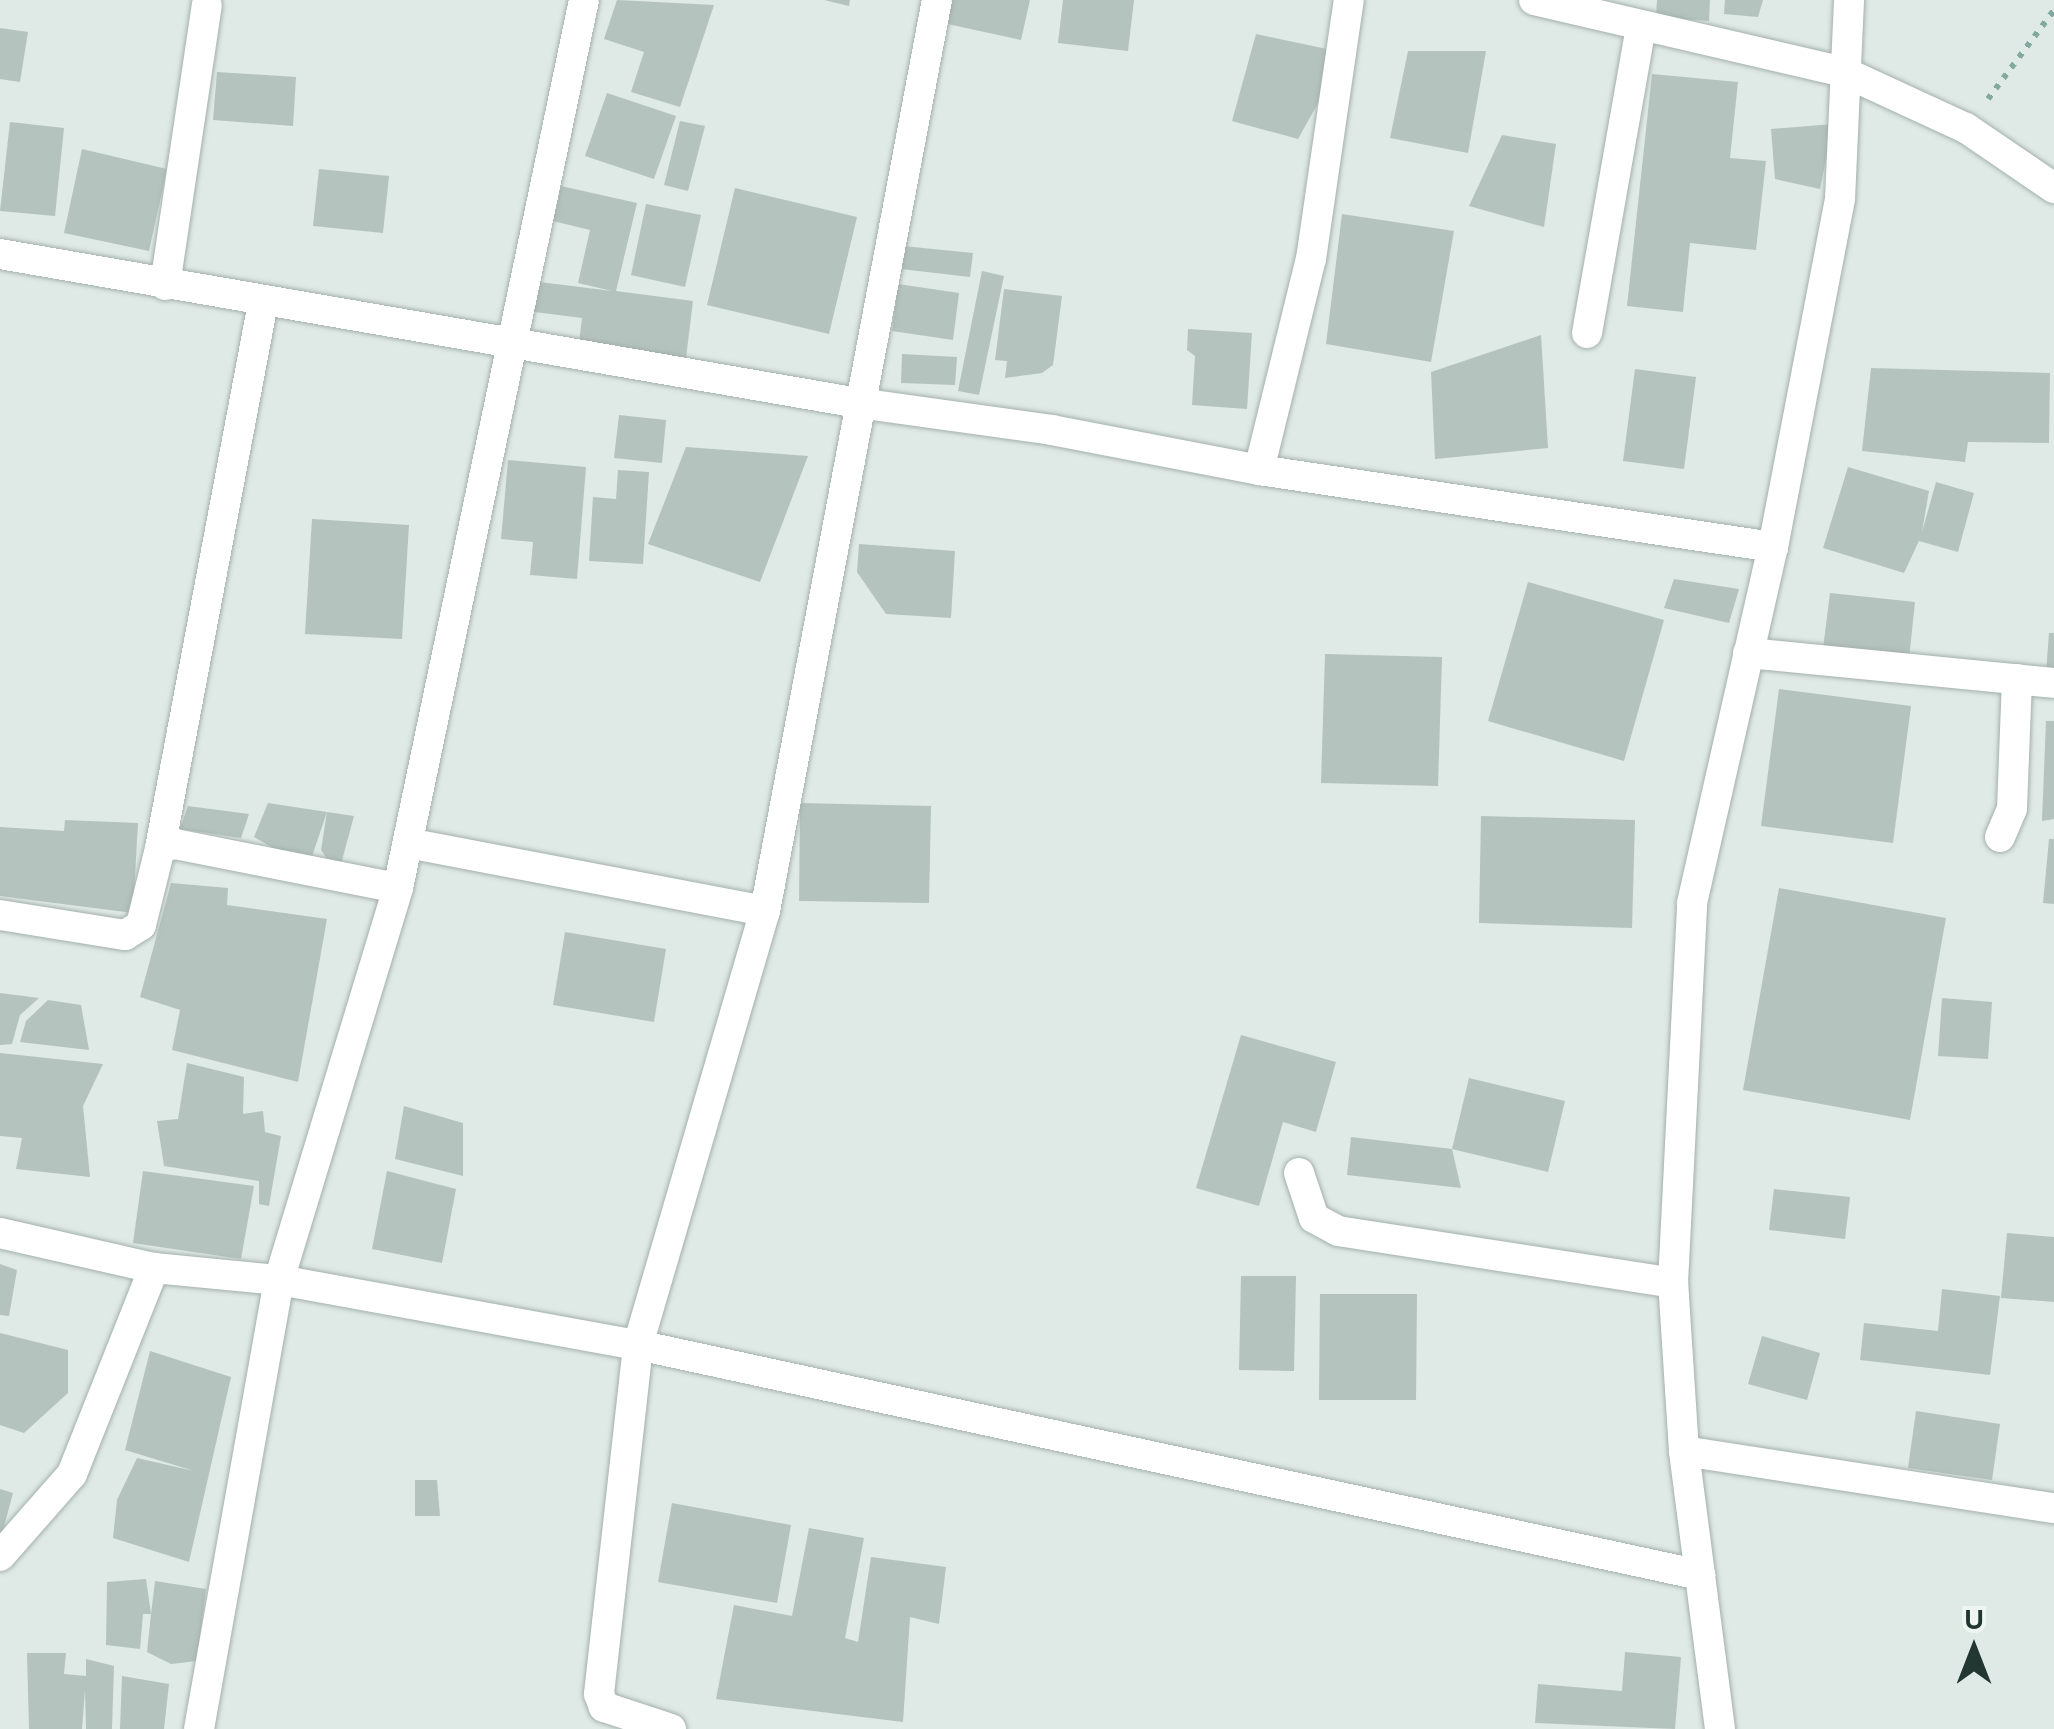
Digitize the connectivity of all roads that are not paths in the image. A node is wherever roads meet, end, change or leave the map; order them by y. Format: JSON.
{"nodes":[{"id":1,"x":584,"y":0,"type":"edge"},
{"id":2,"x":937,"y":0,"type":"edge"},
{"id":3,"x":1348,"y":0,"type":"edge"},
{"id":4,"x":1534,"y":0,"type":"edge"},
{"id":5,"x":1849,"y":0,"type":"edge"},
{"id":6,"x":207,"y":5,"type":"dead end"},
{"id":7,"x":1626,"y":16,"type":"edge"},
{"id":8,"x":1844,"y":72,"type":"junction"},
{"id":9,"x":2054,"y":188,"type":"edge"},
{"id":10,"x":0,"y":254,"type":"edge"},
{"id":11,"x":165,"y":285,"type":"junction"},
{"id":12,"x":263,"y":303,"type":"junction"},
{"id":13,"x":1587,"y":333,"type":"dead end"},
{"id":14,"x":514,"y":344,"type":"junction"},
{"id":15,"x":858,"y":402,"type":"junction"},
{"id":16,"x":1259,"y":470,"type":"junction"},
{"id":17,"x":1773,"y":546,"type":"junction"},
{"id":18,"x":1748,"y":653,"type":"junction"},
{"id":19,"x":2017,"y":678,"type":"junction"},
{"id":20,"x":2054,"y":682,"type":"edge"},
{"id":21,"x":2000,"y":837,"type":"dead end"},
{"id":22,"x":408,"y":843,"type":"junction"},
{"id":23,"x":160,"y":848,"type":"junction"},
{"id":24,"x":398,"y":888,"type":"junction"},
{"id":25,"x":765,"y":911,"type":"junction"},
{"id":26,"x":0,"y":916,"type":"edge"},
{"id":27,"x":1298,"y":1173,"type":"dead end"},
{"id":28,"x":0,"y":1234,"type":"edge"},
{"id":29,"x":154,"y":1268,"type":"junction"},
{"id":30,"x":279,"y":1280,"type":"junction"},
{"id":31,"x":1673,"y":1284,"type":"junction"},
{"id":32,"x":638,"y":1345,"type":"junction"},
{"id":33,"x":1684,"y":1451,"type":"junction"},
{"id":34,"x":2054,"y":1508,"type":"edge"},
{"id":35,"x":0,"y":1556,"type":"edge"},
{"id":36,"x":1700,"y":1575,"type":"junction"},
{"id":37,"x":1726,"y":1727,"type":"edge"},
{"id":38,"x":198,"y":1729,"type":"edge"},
{"id":39,"x":671,"y":1729,"type":"edge"}],
"edges":[{"from":1,"to":14,"type":"street"},
{"from":2,"to":15,"type":"street"},
{"from":3,"to":16,"type":"street"},
{"from":4,"to":7,"type":"street"},
{"from":5,"to":8,"type":"street"},
{"from":6,"to":11,"type":"street"},
{"from":7,"to":8,"type":"street"},
{"from":7,"to":13,"type":"street"},
{"from":8,"to":9,"type":"street"},
{"from":8,"to":17,"type":"street"},
{"from":10,"to":11,"type":"street"},
{"from":11,"to":12,"type":"street"},
{"from":12,"to":14,"type":"street"},
{"from":12,"to":23,"type":"street"},
{"from":14,"to":15,"type":"street"},
{"from":14,"to":22,"type":"street"},
{"from":15,"to":16,"type":"street"},
{"from":15,"to":25,"type":"street"},
{"from":16,"to":17,"type":"street"},
{"from":17,"to":18,"type":"street"},
{"from":18,"to":19,"type":"street"},
{"from":18,"to":31,"type":"street"},
{"from":19,"to":20,"type":"street"},
{"from":19,"to":21,"type":"street"},
{"from":22,"to":24,"type":"street"},
{"from":22,"to":25,"type":"street"},
{"from":23,"to":24,"type":"street"},
{"from":23,"to":26,"type":"street"},
{"from":24,"to":30,"type":"street"},
{"from":25,"to":32,"type":"street"},
{"from":27,"to":31,"type":"street"},
{"from":28,"to":29,"type":"street"},
{"from":29,"to":30,"type":"street"},
{"from":29,"to":35,"type":"street"},
{"from":30,"to":32,"type":"street"},
{"from":30,"to":38,"type":"street"},
{"from":31,"to":33,"type":"street"},
{"from":32,"to":36,"type":"street"},
{"from":32,"to":39,"type":"street"},
{"from":33,"to":34,"type":"street"},
{"from":33,"to":36,"type":"street"},
{"from":36,"to":37,"type":"street"}]}
